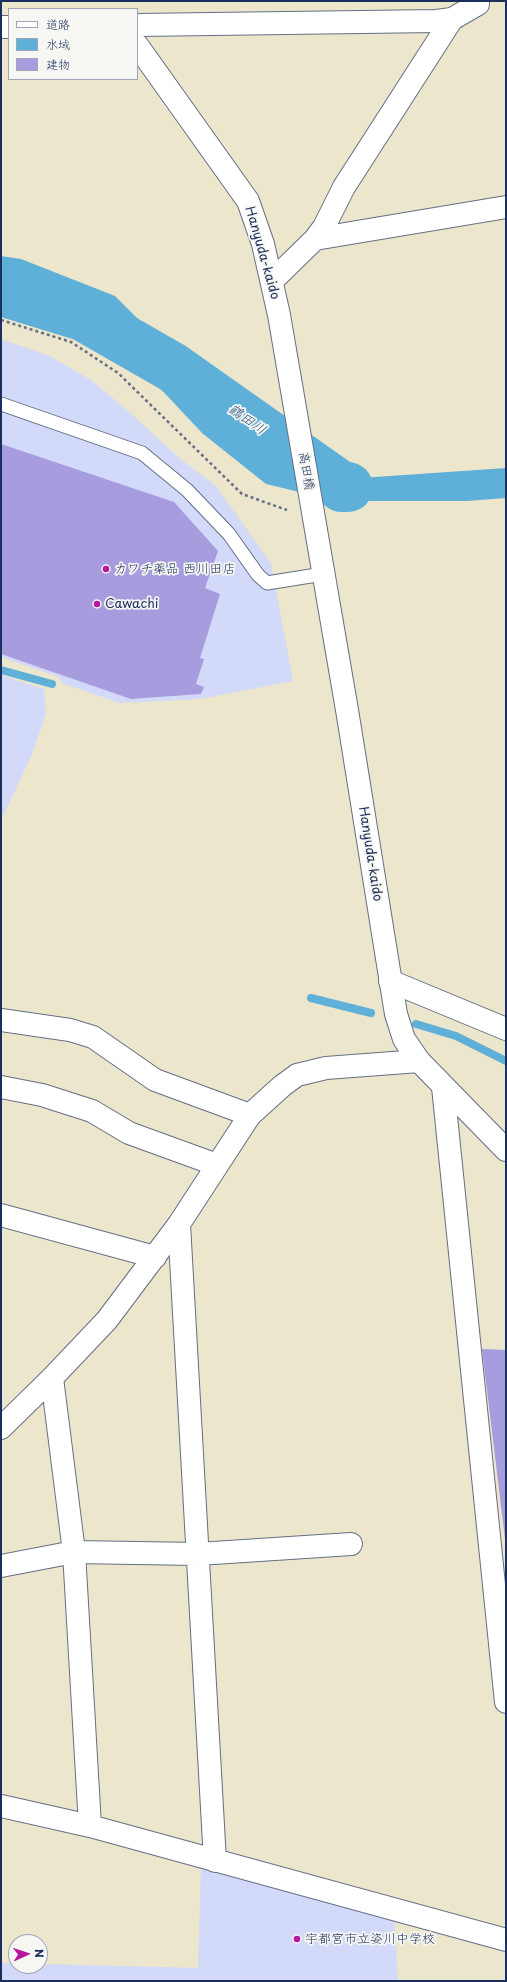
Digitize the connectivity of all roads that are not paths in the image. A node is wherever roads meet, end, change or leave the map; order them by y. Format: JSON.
{"nodes":[{"id":1,"x":478,"y":1,"type":"edge"},
{"id":2,"x":452,"y":18,"type":"junction"},
{"id":3,"x":138,"y":25,"type":"edge"},
{"id":4,"x":138,"y":46,"type":"edge"},
{"id":5,"x":506,"y":207,"type":"edge"},
{"id":6,"x":315,"y":239,"type":"junction"},
{"id":7,"x":272,"y":281,"type":"junction"},
{"id":8,"x":1,"y":404,"type":"edge"},
{"id":9,"x":297,"y":423,"type":"joint"},
{"id":10,"x":314,"y":519,"type":"joint"},
{"id":11,"x":323,"y":574,"type":"junction"},
{"id":12,"x":390,"y":981,"type":"junction"},
{"id":13,"x":1,"y":1020,"type":"edge"},
{"id":14,"x":506,"y":1029,"type":"edge"},
{"id":15,"x":419,"y":1061,"type":"junction"},
{"id":16,"x":1,"y":1087,"type":"edge"},
{"id":17,"x":443,"y":1087,"type":"junction"},
{"id":18,"x":250,"y":1115,"type":"junction"},
{"id":19,"x":506,"y":1150,"type":"edge"},
{"id":20,"x":218,"y":1165,"type":"junction"},
{"id":21,"x":1,"y":1215,"type":"edge"},
{"id":22,"x":179,"y":1224,"type":"junction"},
{"id":23,"x":155,"y":1257,"type":"junction"},
{"id":24,"x":52,"y":1378,"type":"junction"},
{"id":25,"x":1,"y":1428,"type":"edge"},
{"id":26,"x":352,"y":1544,"type":"dead end"},
{"id":27,"x":74,"y":1552,"type":"junction"},
{"id":28,"x":198,"y":1554,"type":"junction"},
{"id":29,"x":1,"y":1566,"type":"edge"},
{"id":30,"x":506,"y":1702,"type":"edge"},
{"id":31,"x":1,"y":1806,"type":"edge"},
{"id":32,"x":90,"y":1826,"type":"junction"},
{"id":33,"x":215,"y":1861,"type":"junction"},
{"id":34,"x":506,"y":1940,"type":"edge"}],
"edges":[{"from":1,"to":2,"type":"street"},
{"from":2,"to":3,"type":"street"},
{"from":2,"to":6,"type":"street"},
{"from":4,"to":7,"type":"street","name":"Hanyuda-kaido"},
{"from":5,"to":6,"type":"street"},
{"from":6,"to":7,"type":"street"},
{"from":7,"to":9,"type":"street","name":"Hanyuda-kaido"},
{"from":8,"to":11,"type":"lane"},
{"from":9,"to":10,"type":"street","name":"高田橋"},
{"from":10,"to":11,"type":"street","name":"Hanyuda-kaido"},
{"from":11,"to":12,"type":"street","name":"Hanyuda-kaido"},
{"from":12,"to":14,"type":"street"},
{"from":12,"to":15,"type":"street","name":"Hanyuda-kaido"},
{"from":13,"to":18,"type":"street"},
{"from":15,"to":17,"type":"street","name":"Hanyuda-kaido"},
{"from":15,"to":18,"type":"street"},
{"from":16,"to":20,"type":"street"},
{"from":17,"to":19,"type":"street","name":"Hanyuda-kaido"},
{"from":17,"to":30,"type":"street"},
{"from":18,"to":20,"type":"street"},
{"from":20,"to":22,"type":"street"},
{"from":21,"to":23,"type":"street"},
{"from":22,"to":23,"type":"street"},
{"from":22,"to":28,"type":"street"},
{"from":23,"to":24,"type":"street"},
{"from":24,"to":25,"type":"street"},
{"from":24,"to":27,"type":"street"},
{"from":26,"to":28,"type":"street"},
{"from":27,"to":28,"type":"street"},
{"from":27,"to":29,"type":"street"},
{"from":27,"to":32,"type":"street"},
{"from":28,"to":33,"type":"street"},
{"from":31,"to":32,"type":"street"},
{"from":32,"to":33,"type":"street"},
{"from":33,"to":34,"type":"street"}]}
